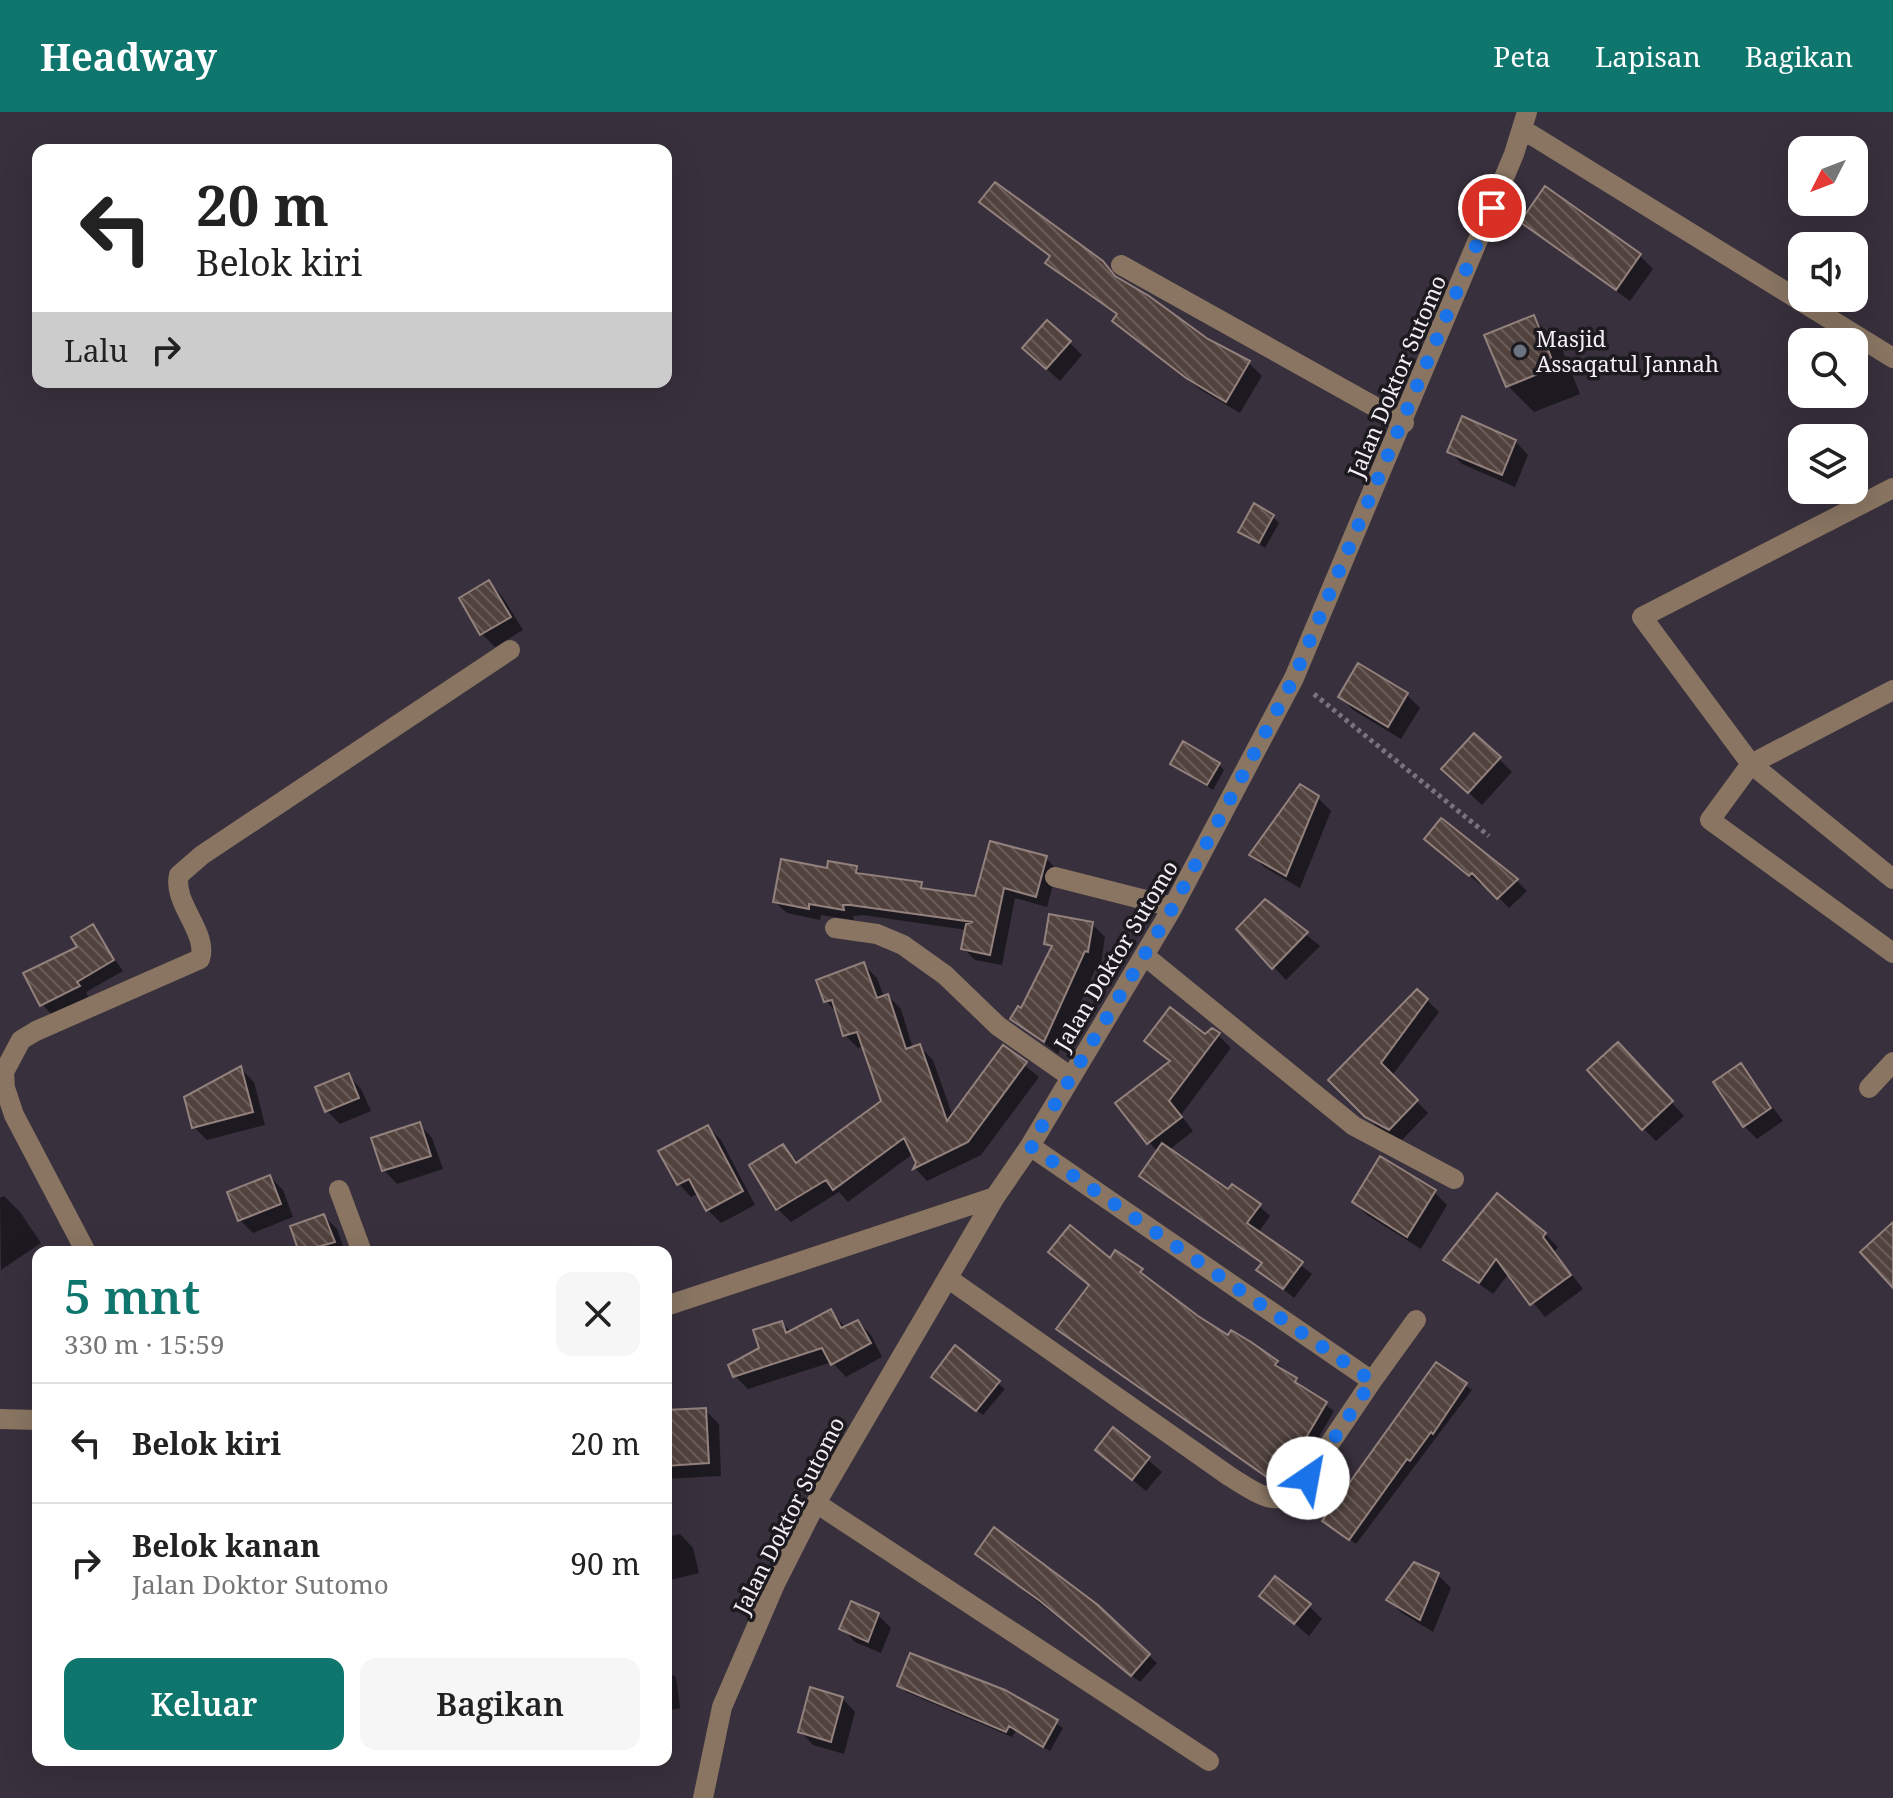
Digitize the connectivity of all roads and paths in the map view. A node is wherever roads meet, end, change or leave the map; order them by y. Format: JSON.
{"nodes":[{"id":1,"x":1524,"y":121,"type":"edge"},
{"id":2,"x":1121,"y":265,"type":"dead end"},
{"id":3,"x":1893,"y":358,"type":"edge"},
{"id":4,"x":1404,"y":423,"type":"junction"},
{"id":5,"x":1893,"y":488,"type":"edge"},
{"id":6,"x":510,"y":650,"type":"dead end"},
{"id":7,"x":1294,"y":678,"type":"junction"},
{"id":8,"x":1893,"y":690,"type":"edge"},
{"id":9,"x":1751,"y":764,"type":"junction"},
{"id":10,"x":1489,"y":836,"type":"dead end"},
{"id":11,"x":1889,"y":870,"type":"edge"},
{"id":12,"x":1055,"y":877,"type":"dead end"},
{"id":13,"x":1173,"y":907,"type":"junction"},
{"id":14,"x":835,"y":928,"type":"dead end"},
{"id":15,"x":1893,"y":953,"type":"edge"},
{"id":16,"x":1145,"y":956,"type":"junction"},
{"id":17,"x":1893,"y":1062,"type":"edge"},
{"id":18,"x":1071,"y":1077,"type":"junction"},
{"id":19,"x":1869,"y":1088,"type":"dead end"},
{"id":20,"x":1030,"y":1146,"type":"junction"},
{"id":21,"x":1454,"y":1179,"type":"dead end"},
{"id":22,"x":339,"y":1190,"type":"dead end"},
{"id":23,"x":995,"y":1197,"type":"junction"},
{"id":24,"x":83,"y":1246,"type":"edge"},
{"id":25,"x":360,"y":1246,"type":"edge"},
{"id":26,"x":949,"y":1279,"type":"junction"},
{"id":27,"x":672,"y":1304,"type":"edge"},
{"id":28,"x":1416,"y":1320,"type":"dead end"},
{"id":29,"x":1372,"y":1381,"type":"junction"},
{"id":30,"x":0,"y":1419,"type":"edge"},
{"id":31,"x":32,"y":1420,"type":"edge"},
{"id":32,"x":816,"y":1503,"type":"junction"},
{"id":33,"x":1209,"y":1761,"type":"dead end"},
{"id":34,"x":703,"y":1798,"type":"edge"}],
"edges":[{"from":1,"to":3,"type":"street"},
{"from":1,"to":4,"type":"street","name":"Jalan Doktor Sutomo"},
{"from":2,"to":4,"type":"street"},
{"from":4,"to":7,"type":"street","name":"Jalan Doktor Sutomo"},
{"from":5,"to":9,"type":"street"},
{"from":6,"to":24,"type":"street"},
{"from":7,"to":10,"type":"path"},
{"from":7,"to":13,"type":"street","name":"Jalan Doktor Sutomo"},
{"from":8,"to":9,"type":"street"},
{"from":9,"to":11,"type":"street"},
{"from":9,"to":15,"type":"street"},
{"from":12,"to":13,"type":"street"},
{"from":13,"to":16,"type":"street","name":"Jalan Doktor Sutomo"},
{"from":14,"to":18,"type":"street"},
{"from":16,"to":18,"type":"street","name":"Jalan Doktor Sutomo"},
{"from":16,"to":21,"type":"street"},
{"from":17,"to":19,"type":"street"},
{"from":18,"to":20,"type":"street","name":"Jalan Doktor Sutomo"},
{"from":20,"to":23,"type":"street","name":"Jalan Doktor Sutomo"},
{"from":20,"to":29,"type":"street"},
{"from":22,"to":25,"type":"street"},
{"from":23,"to":26,"type":"street","name":"Jalan Doktor Sutomo"},
{"from":23,"to":27,"type":"street"},
{"from":26,"to":29,"type":"street"},
{"from":26,"to":32,"type":"street","name":"Jalan Doktor Sutomo"},
{"from":28,"to":29,"type":"street"},
{"from":30,"to":31,"type":"street"},
{"from":32,"to":33,"type":"street"},
{"from":32,"to":34,"type":"street","name":"Jalan Doktor Sutomo"}]}
